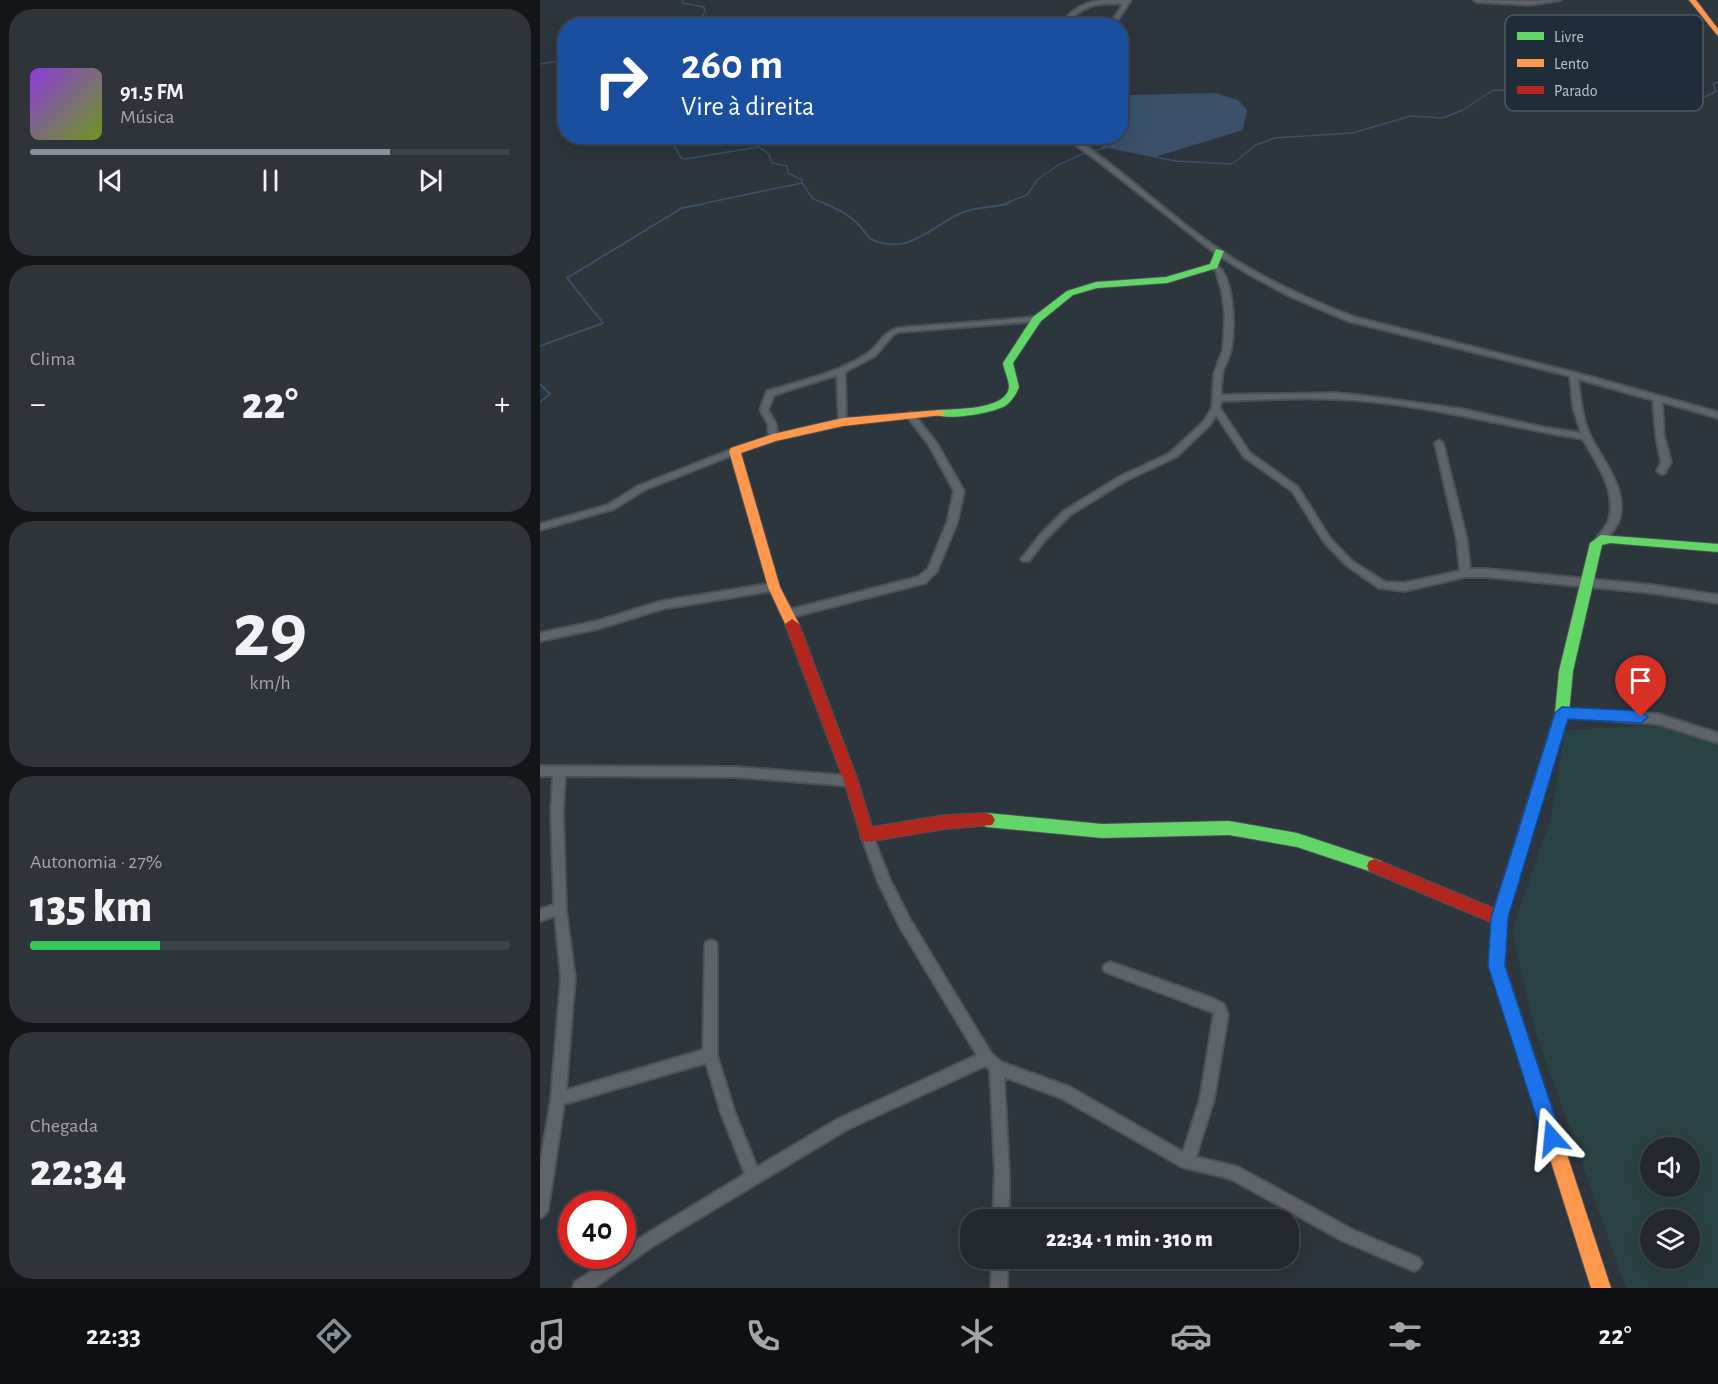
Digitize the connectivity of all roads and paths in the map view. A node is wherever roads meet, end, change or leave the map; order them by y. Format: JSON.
{"nodes":[{"id":1,"x":1100,"y":0,"type":"edge"},
{"id":2,"x":1476,"y":0,"type":"edge"},
{"id":3,"x":1558,"y":0,"type":"edge"},
{"id":4,"x":1692,"y":0,"type":"edge"},
{"id":5,"x":1127,"y":2,"type":"edge"},
{"id":6,"x":1070,"y":18,"type":"edge"},
{"id":7,"x":1116,"y":18,"type":"edge"},
{"id":8,"x":1718,"y":33,"type":"edge"},
{"id":9,"x":1079,"y":144,"type":"edge"},
{"id":10,"x":1219,"y":251,"type":"junction"},
{"id":11,"x":1214,"y":266,"type":"junction"},
{"id":12,"x":1037,"y":319,"type":"junction"},
{"id":13,"x":841,"y":370,"type":"junction"},
{"id":14,"x":1574,"y":375,"type":"junction"},
{"id":15,"x":1657,"y":397,"type":"junction"},
{"id":16,"x":1217,"y":403,"type":"junction"},
{"id":17,"x":1718,"y":415,"type":"edge"},
{"id":18,"x":910,"y":416,"type":"junction"},
{"id":19,"x":843,"y":422,"type":"junction"},
{"id":20,"x":1587,"y":437,"type":"junction"},
{"id":21,"x":773,"y":438,"type":"junction"},
{"id":22,"x":1439,"y":443,"type":"dead end"},
{"id":23,"x":735,"y":451,"type":"junction"},
{"id":24,"x":1662,"y":471,"type":"dead end"},
{"id":25,"x":540,"y":527,"type":"edge"},
{"id":26,"x":1601,"y":539,"type":"junction"},
{"id":27,"x":1718,"y":548,"type":"edge"},
{"id":28,"x":1026,"y":560,"type":"dead end"},
{"id":29,"x":1465,"y":573,"type":"junction"},
{"id":30,"x":1586,"y":583,"type":"junction"},
{"id":31,"x":774,"y":587,"type":"junction"},
{"id":32,"x":1718,"y":600,"type":"edge"},
{"id":33,"x":788,"y":614,"type":"junction"},
{"id":34,"x":540,"y":637,"type":"edge"},
{"id":35,"x":1562,"y":713,"type":"junction"},
{"id":36,"x":1718,"y":738,"type":"edge"},
{"id":37,"x":540,"y":771,"type":"edge"},
{"id":38,"x":559,"y":772,"type":"junction"},
{"id":39,"x":851,"y":781,"type":"junction"},
{"id":40,"x":867,"y":834,"type":"junction"},
{"id":41,"x":560,"y":909,"type":"junction"},
{"id":42,"x":540,"y":915,"type":"edge"},
{"id":43,"x":1499,"y":918,"type":"junction"},
{"id":44,"x":711,"y":946,"type":"dead end"},
{"id":45,"x":1110,"y":968,"type":"dead end"},
{"id":46,"x":710,"y":1055,"type":"junction"},
{"id":47,"x":992,"y":1062,"type":"junction"},
{"id":48,"x":558,"y":1099,"type":"junction"},
{"id":49,"x":1186,"y":1162,"type":"junction"},
{"id":50,"x":753,"y":1176,"type":"junction"},
{"id":51,"x":1000,"y":1209,"type":"edge"},
{"id":52,"x":540,"y":1210,"type":"edge"},
{"id":53,"x":1414,"y":1263,"type":"dead end"},
{"id":54,"x":1000,"y":1269,"type":"edge"},
{"id":55,"x":581,"y":1288,"type":"edge"},
{"id":56,"x":999,"y":1288,"type":"edge"},
{"id":57,"x":1601,"y":1288,"type":"edge"}],
"edges":[{"from":1,"to":5,"type":"street"},
{"from":1,"to":6,"type":"street"},
{"from":2,"to":3,"type":"street"},
{"from":4,"to":8,"type":"street"},
{"from":5,"to":7,"type":"street"},
{"from":9,"to":10,"type":"street"},
{"from":10,"to":11,"type":"street"},
{"from":10,"to":14,"type":"street"},
{"from":11,"to":12,"type":"street"},
{"from":11,"to":16,"type":"street"},
{"from":12,"to":13,"type":"street"},
{"from":12,"to":18,"type":"street"},
{"from":13,"to":19,"type":"street"},
{"from":13,"to":21,"type":"street"},
{"from":14,"to":15,"type":"street"},
{"from":14,"to":20,"type":"street"},
{"from":15,"to":17,"type":"street"},
{"from":15,"to":24,"type":"street"},
{"from":16,"to":20,"type":"street"},
{"from":16,"to":28,"type":"street"},
{"from":16,"to":29,"type":"street"},
{"from":18,"to":19,"type":"street"},
{"from":18,"to":33,"type":"street"},
{"from":19,"to":21,"type":"street"},
{"from":20,"to":26,"type":"street"},
{"from":21,"to":23,"type":"street"},
{"from":22,"to":29,"type":"street"},
{"from":23,"to":25,"type":"street"},
{"from":23,"to":31,"type":"street"},
{"from":26,"to":27,"type":"street"},
{"from":26,"to":30,"type":"street"},
{"from":29,"to":30,"type":"street"},
{"from":30,"to":32,"type":"street"},
{"from":30,"to":35,"type":"street"},
{"from":31,"to":33,"type":"street"},
{"from":31,"to":34,"type":"street"},
{"from":33,"to":39,"type":"street"},
{"from":35,"to":36,"type":"street"},
{"from":35,"to":43,"type":"street"},
{"from":37,"to":38,"type":"street"},
{"from":38,"to":39,"type":"street"},
{"from":38,"to":41,"type":"street"},
{"from":39,"to":40,"type":"street"},
{"from":40,"to":43,"type":"street"},
{"from":40,"to":47,"type":"street"},
{"from":41,"to":42,"type":"street"},
{"from":41,"to":48,"type":"street"},
{"from":43,"to":57,"type":"street"},
{"from":44,"to":46,"type":"street"},
{"from":45,"to":49,"type":"street"},
{"from":46,"to":48,"type":"street"},
{"from":46,"to":50,"type":"street"},
{"from":47,"to":49,"type":"street"},
{"from":47,"to":50,"type":"street"},
{"from":47,"to":51,"type":"street"},
{"from":48,"to":52,"type":"street"},
{"from":49,"to":53,"type":"street"},
{"from":50,"to":55,"type":"street"},
{"from":54,"to":56,"type":"street"}]}
